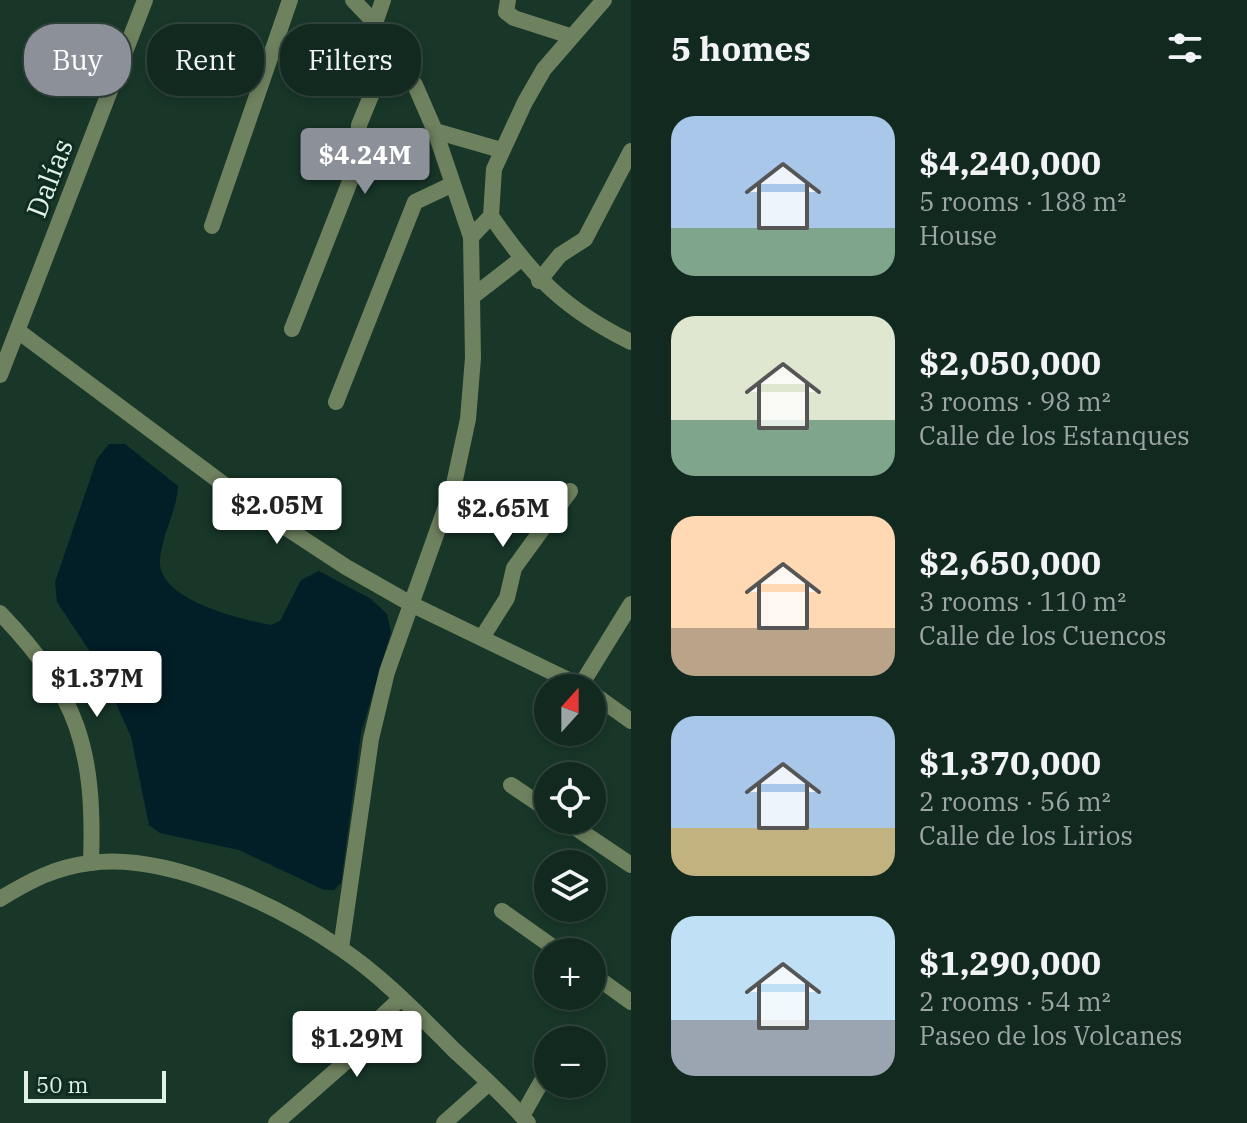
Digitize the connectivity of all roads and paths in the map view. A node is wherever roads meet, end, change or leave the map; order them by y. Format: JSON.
{"nodes":[{"id":1,"x":145,"y":0,"type":"edge"},
{"id":2,"x":290,"y":0,"type":"edge"},
{"id":3,"x":353,"y":0,"type":"edge"},
{"id":4,"x":383,"y":0,"type":"edge"},
{"id":5,"x":508,"y":0,"type":"edge"},
{"id":6,"x":604,"y":0,"type":"edge"},
{"id":7,"x":375,"y":23,"type":"joint"},
{"id":8,"x":570,"y":36,"type":"junction"},
{"id":9,"x":371,"y":96,"type":"edge"},
{"id":10,"x":420,"y":96,"type":"edge"},
{"id":11,"x":435,"y":131,"type":"junction"},
{"id":12,"x":501,"y":150,"type":"junction"},
{"id":13,"x":631,"y":151,"type":"edge"},
{"id":14,"x":453,"y":184,"type":"junction"},
{"id":15,"x":491,"y":216,"type":"junction"},
{"id":16,"x":212,"y":226,"type":"dead end"},
{"id":17,"x":471,"y":237,"type":"junction"},
{"id":18,"x":521,"y":259,"type":"junction"},
{"id":19,"x":539,"y":281,"type":"junction"},
{"id":20,"x":472,"y":297,"type":"junction"},
{"id":21,"x":292,"y":329,"type":"dead end"},
{"id":22,"x":18,"y":331,"type":"junction"},
{"id":23,"x":631,"y":342,"type":"edge"},
{"id":24,"x":0,"y":375,"type":"edge"},
{"id":25,"x":336,"y":402,"type":"dead end"},
{"id":26,"x":570,"y":491,"type":"dead end"},
{"id":27,"x":411,"y":604,"type":"junction"},
{"id":28,"x":631,"y":604,"type":"edge"},
{"id":29,"x":0,"y":613,"type":"edge"},
{"id":30,"x":483,"y":636,"type":"junction"},
{"id":31,"x":557,"y":674,"type":"edge"},
{"id":32,"x":594,"y":674,"type":"edge"},
{"id":33,"x":606,"y":703,"type":"edge"},
{"id":34,"x":631,"y":721,"type":"edge"},
{"id":35,"x":511,"y":785,"type":"dead end"},
{"id":36,"x":534,"y":801,"type":"edge"},
{"id":37,"x":585,"y":834,"type":"edge"},
{"id":38,"x":91,"y":863,"type":"junction"},
{"id":39,"x":631,"y":865,"type":"edge"},
{"id":40,"x":0,"y":899,"type":"edge"},
{"id":41,"x":502,"y":911,"type":"dead end"},
{"id":42,"x":540,"y":938,"type":"edge"},
{"id":43,"x":341,"y":948,"type":"junction"},
{"id":44,"x":606,"y":984,"type":"edge"},
{"id":45,"x":401,"y":998,"type":"junction"},
{"id":46,"x":631,"y":1002,"type":"edge"},
{"id":47,"x":489,"y":1083,"type":"junction"},
{"id":48,"x":535,"y":1098,"type":"edge"},
{"id":49,"x":525,"y":1120,"type":"edge"},
{"id":50,"x":276,"y":1123,"type":"edge"},
{"id":51,"x":444,"y":1123,"type":"edge"}],
"edges":[{"from":1,"to":22,"type":"street","name":"Dalías"},
{"from":2,"to":16,"type":"street"},
{"from":3,"to":7,"type":"street"},
{"from":4,"to":7,"type":"street"},
{"from":5,"to":8,"type":"street"},
{"from":6,"to":8,"type":"street"},
{"from":8,"to":12,"type":"street"},
{"from":9,"to":21,"type":"street"},
{"from":10,"to":11,"type":"street"},
{"from":11,"to":12,"type":"street"},
{"from":11,"to":14,"type":"street"},
{"from":12,"to":15,"type":"street"},
{"from":13,"to":19,"type":"street"},
{"from":14,"to":17,"type":"street"},
{"from":14,"to":25,"type":"street"},
{"from":15,"to":17,"type":"street"},
{"from":15,"to":18,"type":"street"},
{"from":17,"to":20,"type":"street"},
{"from":18,"to":19,"type":"street"},
{"from":18,"to":20,"type":"street"},
{"from":19,"to":23,"type":"street"},
{"from":20,"to":27,"type":"street"},
{"from":22,"to":24,"type":"street","name":"Dalías"},
{"from":22,"to":27,"type":"street"},
{"from":26,"to":30,"type":"street"},
{"from":27,"to":30,"type":"street"},
{"from":27,"to":43,"type":"street"},
{"from":28,"to":32,"type":"street"},
{"from":29,"to":38,"type":"street"},
{"from":30,"to":31,"type":"street"},
{"from":33,"to":34,"type":"street"},
{"from":35,"to":36,"type":"street"},
{"from":37,"to":39,"type":"street"},
{"from":38,"to":40,"type":"street"},
{"from":38,"to":43,"type":"street"},
{"from":41,"to":42,"type":"street"},
{"from":43,"to":45,"type":"street"},
{"from":44,"to":46,"type":"street"},
{"from":45,"to":47,"type":"street"},
{"from":45,"to":50,"type":"street"},
{"from":47,"to":49,"type":"street"},
{"from":47,"to":51,"type":"street"},
{"from":48,"to":49,"type":"street"}]}
